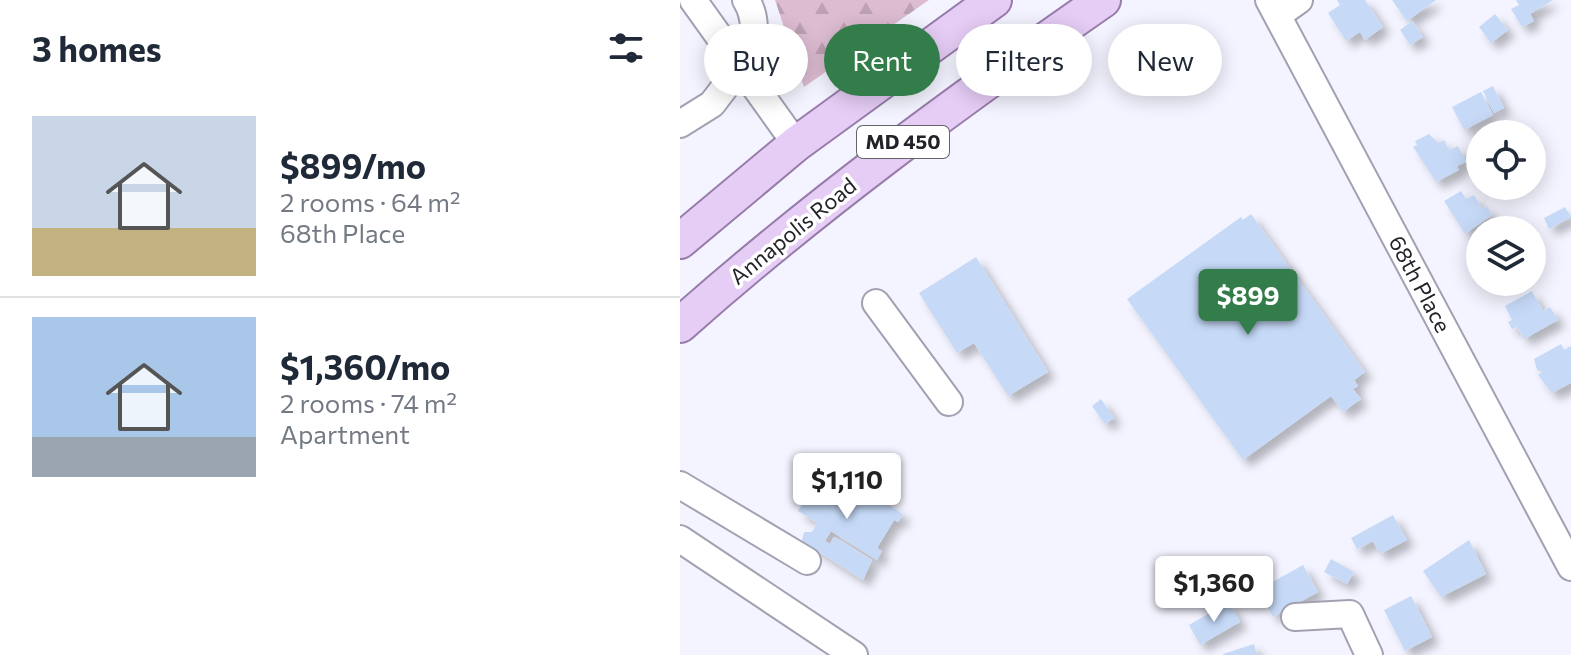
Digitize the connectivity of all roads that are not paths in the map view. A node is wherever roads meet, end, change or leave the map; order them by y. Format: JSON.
{"nodes":[{"id":1,"x":693,"y":0,"type":"edge"},
{"id":2,"x":746,"y":0,"type":"edge"},
{"id":3,"x":994,"y":0,"type":"edge"},
{"id":4,"x":1103,"y":0,"type":"edge"},
{"id":5,"x":1282,"y":5,"type":"edge"},
{"id":6,"x":710,"y":24,"type":"edge"},
{"id":7,"x":754,"y":24,"type":"edge"},
{"id":8,"x":719,"y":96,"type":"edge"},
{"id":9,"x":762,"y":96,"type":"edge"},
{"id":10,"x":680,"y":124,"type":"edge"},
{"id":11,"x":796,"y":144,"type":"junction"},
{"id":12,"x":680,"y":241,"type":"edge"},
{"id":13,"x":876,"y":303,"type":"dead end"},
{"id":14,"x":680,"y":325,"type":"edge"},
{"id":15,"x":949,"y":402,"type":"dead end"},
{"id":16,"x":680,"y":485,"type":"edge"},
{"id":17,"x":680,"y":539,"type":"edge"},
{"id":18,"x":807,"y":561,"type":"dead end"},
{"id":19,"x":1571,"y":567,"type":"edge"},
{"id":20,"x":1295,"y":617,"type":"dead end"},
{"id":21,"x":854,"y":655,"type":"edge"},
{"id":22,"x":1369,"y":655,"type":"edge"}],
"edges":[{"from":1,"to":6,"type":"street"},
{"from":2,"to":7,"type":"street"},
{"from":3,"to":11,"type":"main road","number":"MD 450"},
{"from":4,"to":14,"type":"main road","name":"Annapolis Road","number":"MD 450"},
{"from":5,"to":19,"type":"street","name":"68th Place"},
{"from":8,"to":10,"type":"street"},
{"from":9,"to":11,"type":"street"},
{"from":11,"to":12,"type":"main road","number":"MD 450"},
{"from":13,"to":15,"type":"street"},
{"from":16,"to":18,"type":"street"},
{"from":17,"to":21,"type":"street"},
{"from":20,"to":22,"type":"street"}]}
